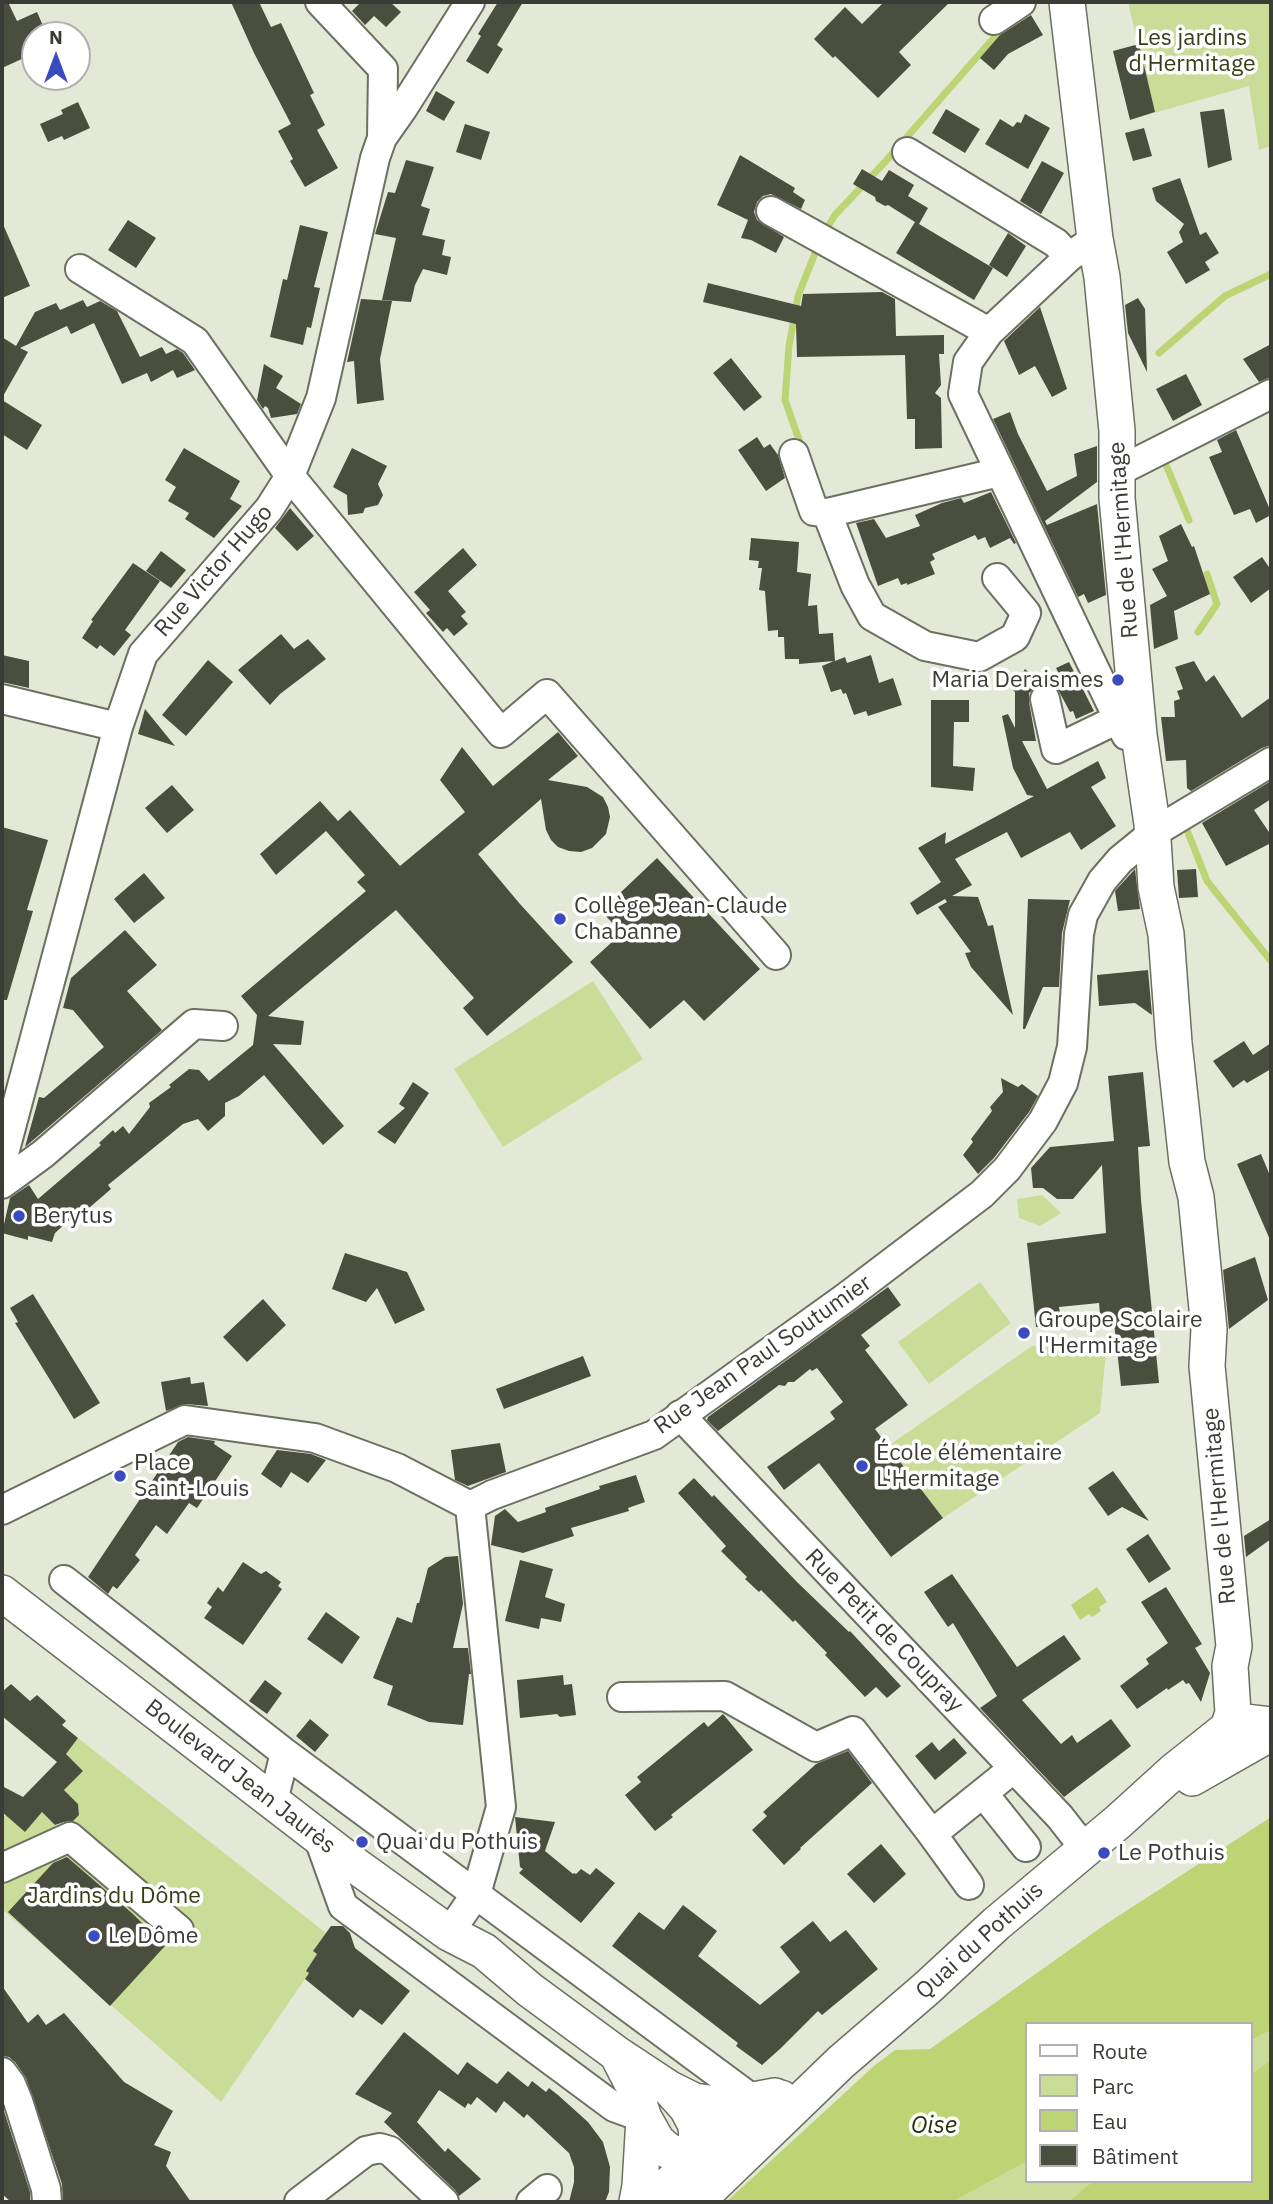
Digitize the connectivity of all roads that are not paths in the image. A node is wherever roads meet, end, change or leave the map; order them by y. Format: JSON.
{"nodes":[{"id":1,"x":320,"y":2,"type":"edge"},
{"id":2,"x":470,"y":2,"type":"edge"},
{"id":3,"x":1021,"y":2,"type":"edge"},
{"id":4,"x":1067,"y":2,"type":"edge"},
{"id":5,"x":994,"y":20,"type":"dead end"},
{"id":6,"x":382,"y":138,"type":"junction"},
{"id":7,"x":908,"y":152,"type":"dead end"},
{"id":8,"x":771,"y":211,"type":"dead end"},
{"id":9,"x":1082,"y":248,"type":"junction"},
{"id":10,"x":80,"y":269,"type":"dead end"},
{"id":11,"x":989,"y":332,"type":"junction"},
{"id":12,"x":1271,"y":394,"type":"edge"},
{"id":13,"x":794,"y":454,"type":"dead end"},
{"id":14,"x":1000,"y":472,"type":"junction"},
{"id":15,"x":1115,"y":473,"type":"junction"},
{"id":16,"x":290,"y":476,"type":"junction"},
{"id":17,"x":827,"y":513,"type":"junction"},
{"id":18,"x":997,"y":578,"type":"dead end"},
{"id":19,"x":2,"y":699,"type":"edge"},
{"id":20,"x":1045,"y":699,"type":"dead end"},
{"id":21,"x":118,"y":727,"type":"junction"},
{"id":22,"x":1128,"y":727,"type":"junction"},
{"id":23,"x":1271,"y":762,"type":"edge"},
{"id":24,"x":1153,"y":833,"type":"junction"},
{"id":25,"x":776,"y":955,"type":"dead end"},
{"id":26,"x":223,"y":1026,"type":"dead end"},
{"id":27,"x":2,"y":1161,"type":"edge"},
{"id":28,"x":2,"y":1184,"type":"edge"},
{"id":29,"x":680,"y":1415,"type":"junction"},
{"id":30,"x":470,"y":1506,"type":"junction"},
{"id":31,"x":2,"y":1510,"type":"edge"},
{"id":32,"x":64,"y":1580,"type":"dead end"},
{"id":33,"x":2,"y":1593,"type":"edge"},
{"id":34,"x":622,"y":1697,"type":"dead end"},
{"id":35,"x":1249,"y":1727,"type":"edge"},
{"id":36,"x":285,"y":1753,"type":"junction"},
{"id":37,"x":1014,"y":1768,"type":"junction"},
{"id":38,"x":983,"y":1793,"type":"junction"},
{"id":39,"x":273,"y":1801,"type":"junction"},
{"id":40,"x":1119,"y":1821,"type":"junction"},
{"id":41,"x":932,"y":1834,"type":"junction"},
{"id":42,"x":318,"y":1836,"type":"junction"},
{"id":43,"x":1026,"y":1847,"type":"dead end"},
{"id":44,"x":1085,"y":1849,"type":"junction"},
{"id":45,"x":2,"y":1868,"type":"edge"},
{"id":46,"x":968,"y":1885,"type":"dead end"},
{"id":47,"x":476,"y":1894,"type":"junction"},
{"id":48,"x":179,"y":1930,"type":"dead end"},
{"id":49,"x":449,"y":1933,"type":"junction"},
{"id":50,"x":617,"y":2054,"type":"junction"},
{"id":51,"x":841,"y":2062,"type":"junction"},
{"id":52,"x":2,"y":2072,"type":"edge"},
{"id":53,"x":670,"y":2089,"type":"junction"},
{"id":54,"x":772,"y":2097,"type":"junction"},
{"id":55,"x":644,"y":2118,"type":"junction"},
{"id":56,"x":698,"y":2159,"type":"junction"},
{"id":57,"x":741,"y":2161,"type":"junction"},
{"id":58,"x":47,"y":2202,"type":"edge"},
{"id":59,"x":299,"y":2202,"type":"edge"},
{"id":60,"x":444,"y":2202,"type":"edge"},
{"id":61,"x":637,"y":2202,"type":"edge"},
{"id":62,"x":650,"y":2202,"type":"edge"},
{"id":63,"x":681,"y":2202,"type":"edge"},
{"id":64,"x":696,"y":2202,"type":"edge"}],
"edges":[{"from":1,"to":6,"type":"street"},
{"from":2,"to":6,"type":"street","name":"Rue Victor Hugo"},
{"from":3,"to":5,"type":"street"},
{"from":4,"to":9,"type":"main road","name":"Rue de l'Hermitage"},
{"from":6,"to":16,"type":"street","name":"Rue Victor Hugo"},
{"from":7,"to":9,"type":"street"},
{"from":8,"to":11,"type":"street"},
{"from":9,"to":11,"type":"street"},
{"from":9,"to":15,"type":"main road","name":"Rue de l'Hermitage"},
{"from":10,"to":16,"type":"street"},
{"from":11,"to":14,"type":"street"},
{"from":12,"to":15,"type":"street"},
{"from":13,"to":17,"type":"street"},
{"from":14,"to":17,"type":"street"},
{"from":14,"to":22,"type":"street"},
{"from":15,"to":22,"type":"main road","name":"Rue de l'Hermitage"},
{"from":16,"to":21,"type":"street","name":"Rue Victor Hugo"},
{"from":16,"to":25,"type":"street"},
{"from":17,"to":18,"type":"street"},
{"from":19,"to":21,"type":"street"},
{"from":20,"to":22,"type":"street"},
{"from":21,"to":27,"type":"street","name":"Rue Victor Hugo"},
{"from":22,"to":24,"type":"main road","name":"Rue de l'Hermitage"},
{"from":23,"to":24,"type":"street","name":"Rue Jean Paul Soutumier"},
{"from":24,"to":29,"type":"street","name":"Rue Jean Paul Soutumier"},
{"from":24,"to":35,"type":"main road","name":"Rue de l'Hermitage"},
{"from":26,"to":28,"type":"street"},
{"from":29,"to":30,"type":"street","name":"Rue Jean Paul Soutumier"},
{"from":29,"to":37,"type":"street","name":"Rue Petit de Coupray"},
{"from":30,"to":31,"type":"street"},
{"from":30,"to":47,"type":"street"},
{"from":32,"to":36,"type":"street"},
{"from":33,"to":39,"type":"main road","name":"Boulevard Jean Jaurès"},
{"from":34,"to":41,"type":"street"},
{"from":35,"to":40,"type":"main road","name":"Quai du Pothuis"},
{"from":35,"to":40,"type":"main road","name":"Quai du Pothuis"},
{"from":36,"to":39,"type":"street"},
{"from":36,"to":47,"type":"street"},
{"from":37,"to":38,"type":"street"},
{"from":37,"to":44,"type":"street","name":"Rue Petit de Coupray"},
{"from":38,"to":41,"type":"street"},
{"from":38,"to":43,"type":"street"},
{"from":39,"to":42,"type":"main road","name":"Boulevard Jean Jaurès"},
{"from":40,"to":44,"type":"main road","name":"Quai du Pothuis"},
{"from":41,"to":46,"type":"street"},
{"from":42,"to":49,"type":"main road","name":"Boulevard Jean Jaurès"},
{"from":42,"to":55,"type":"street"},
{"from":44,"to":51,"type":"main road","name":"Quai du Pothuis"},
{"from":45,"to":48,"type":"street"},
{"from":47,"to":49,"type":"street"},
{"from":47,"to":54,"type":"street"},
{"from":49,"to":50,"type":"main road","name":"Boulevard Jean Jaurès"},
{"from":50,"to":53,"type":"main road","name":"Boulevard Jean Jaurès"},
{"from":50,"to":55,"type":"main road"},
{"from":51,"to":54,"type":"main road","name":"Quai du Pothuis"},
{"from":51,"to":57,"type":"main road","name":"Quai du Pothuis"},
{"from":52,"to":58,"type":"street"},
{"from":53,"to":54,"type":"main road","name":"Quai du Pothuis"},
{"from":53,"to":56,"type":"main road"},
{"from":54,"to":56,"type":"main road","name":"Quai du Pothuis"},
{"from":55,"to":56,"type":"main road"},
{"from":55,"to":61,"type":"main road"},
{"from":56,"to":57,"type":"main road"},
{"from":56,"to":62,"type":"main road","name":"Quai du Pothuis"},
{"from":56,"to":63,"type":"main road"},
{"from":57,"to":64,"type":"main road","name":"Quai du Pothuis"},
{"from":59,"to":60,"type":"street"}]}
